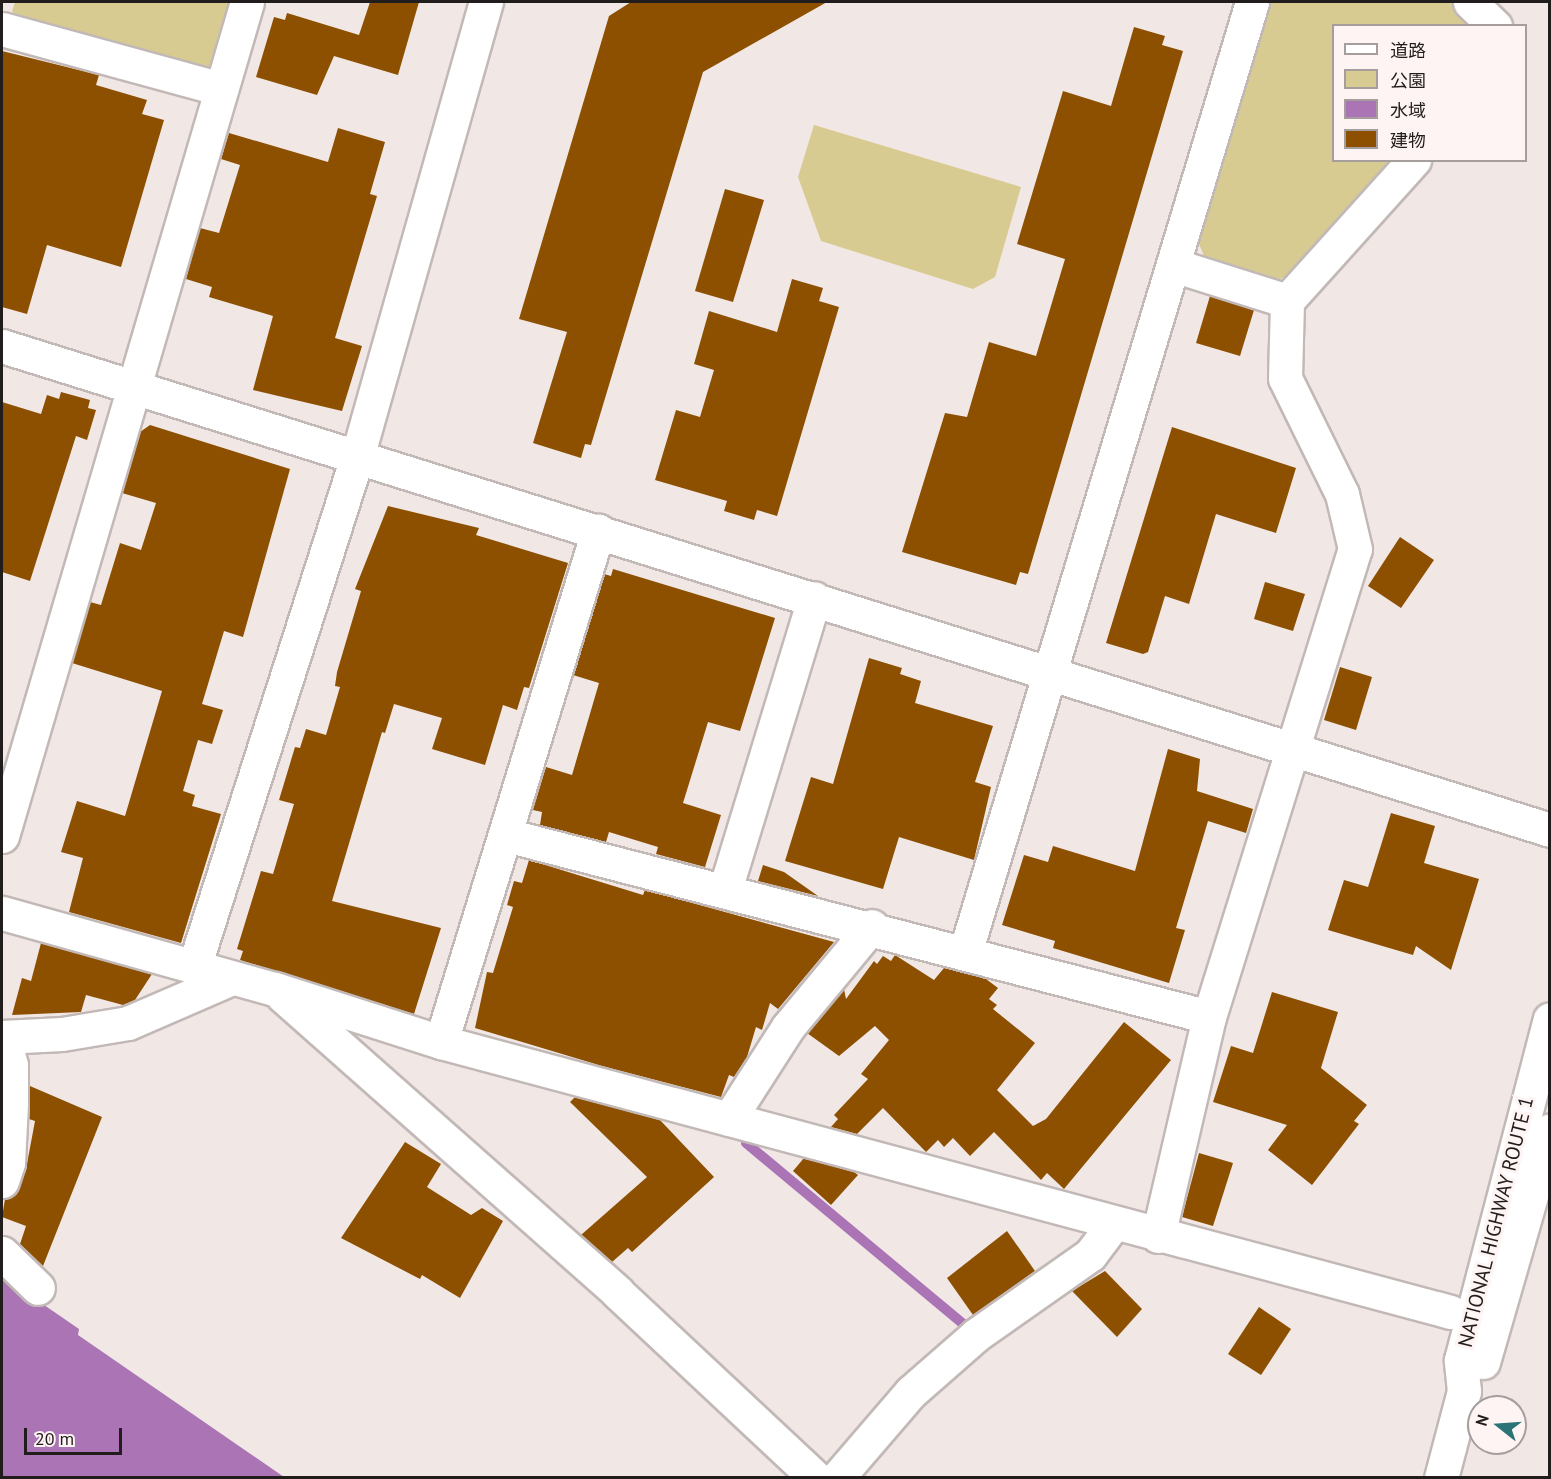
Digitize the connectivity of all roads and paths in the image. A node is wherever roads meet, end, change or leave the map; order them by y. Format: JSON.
{"nodes":[{"id":1,"x":246,"y":2,"type":"edge"},
{"id":2,"x":486,"y":2,"type":"edge"},
{"id":3,"x":1252,"y":2,"type":"edge"},
{"id":4,"x":1470,"y":2,"type":"edge"},
{"id":5,"x":1493,"y":24,"type":"edge"},
{"id":6,"x":2,"y":29,"type":"edge"},
{"id":7,"x":221,"y":89,"type":"junction"},
{"id":8,"x":1412,"y":162,"type":"edge"},
{"id":9,"x":1173,"y":265,"type":"junction"},
{"id":10,"x":1287,"y":301,"type":"junction"},
{"id":11,"x":2,"y":346,"type":"edge"},
{"id":12,"x":133,"y":386,"type":"junction"},
{"id":13,"x":358,"y":454,"type":"junction"},
{"id":14,"x":598,"y":531,"type":"junction"},
{"id":15,"x":814,"y":597,"type":"junction"},
{"id":16,"x":1051,"y":671,"type":"junction"},
{"id":17,"x":1292,"y":749,"type":"junction"},
{"id":18,"x":1550,"y":830,"type":"edge"},
{"id":19,"x":507,"y":835,"type":"junction"},
{"id":20,"x":2,"y":836,"type":"edge"},
{"id":21,"x":725,"y":890,"type":"junction"},
{"id":22,"x":2,"y":913,"type":"edge"},
{"id":23,"x":872,"y":926,"type":"junction"},
{"id":24,"x":966,"y":950,"type":"junction"},
{"id":25,"x":194,"y":967,"type":"junction"},
{"id":26,"x":232,"y":978,"type":"junction"},
{"id":27,"x":275,"y":989,"type":"junction"},
{"id":28,"x":1209,"y":1017,"type":"junction"},
{"id":29,"x":1550,"y":1019,"type":"edge"},
{"id":30,"x":3,"y":1038,"type":"edge"},
{"id":31,"x":441,"y":1042,"type":"junction"},
{"id":32,"x":729,"y":1119,"type":"junction"},
{"id":33,"x":1550,"y":1130,"type":"edge"},
{"id":34,"x":2,"y":1181,"type":"edge"},
{"id":35,"x":1113,"y":1224,"type":"junction"},
{"id":36,"x":1158,"y":1236,"type":"junction"},
{"id":37,"x":2,"y":1253,"type":"edge"},
{"id":38,"x":38,"y":1288,"type":"dead end"},
{"id":39,"x":1451,"y":1312,"type":"dead end"},
{"id":40,"x":1464,"y":1391,"type":"junction"},
{"id":41,"x":816,"y":1478,"type":"edge"},
{"id":42,"x":837,"y":1478,"type":"edge"},
{"id":43,"x":1442,"y":1478,"type":"edge"}],
"edges":[{"from":1,"to":7,"type":"main road"},
{"from":2,"to":13,"type":"main road"},
{"from":3,"to":9,"type":"main road"},
{"from":4,"to":5,"type":"main road"},
{"from":6,"to":7,"type":"main road"},
{"from":7,"to":12,"type":"main road"},
{"from":8,"to":10,"type":"main road"},
{"from":9,"to":10,"type":"main road"},
{"from":9,"to":16,"type":"main road"},
{"from":10,"to":17,"type":"main road"},
{"from":11,"to":12,"type":"main road"},
{"from":12,"to":13,"type":"main road"},
{"from":12,"to":20,"type":"main road"},
{"from":13,"to":14,"type":"main road"},
{"from":13,"to":25,"type":"main road"},
{"from":14,"to":15,"type":"main road"},
{"from":14,"to":19,"type":"main road"},
{"from":15,"to":16,"type":"main road"},
{"from":15,"to":21,"type":"main road"},
{"from":16,"to":17,"type":"main road"},
{"from":16,"to":24,"type":"main road"},
{"from":17,"to":18,"type":"main road"},
{"from":17,"to":28,"type":"main road"},
{"from":19,"to":21,"type":"main road"},
{"from":19,"to":31,"type":"main road"},
{"from":21,"to":23,"type":"main road"},
{"from":22,"to":25,"type":"main road"},
{"from":23,"to":24,"type":"main road"},
{"from":23,"to":32,"type":"main road"},
{"from":24,"to":28,"type":"main road"},
{"from":25,"to":26,"type":"main road"},
{"from":26,"to":27,"type":"main road"},
{"from":26,"to":30,"type":"main road"},
{"from":27,"to":31,"type":"main road"},
{"from":27,"to":41,"type":"main road"},
{"from":28,"to":36,"type":"main road"},
{"from":29,"to":40,"type":"main road","name":"NATIONAL HIGHWAY ROUTE 1"},
{"from":30,"to":34,"type":"main road"},
{"from":31,"to":32,"type":"main road"},
{"from":32,"to":35,"type":"main road"},
{"from":33,"to":40,"type":"main road","name":"NATIONAL HIGHWAY ROUTE 1"},
{"from":35,"to":36,"type":"main road"},
{"from":35,"to":42,"type":"main road"},
{"from":36,"to":39,"type":"main road"},
{"from":37,"to":38,"type":"main road"},
{"from":40,"to":43,"type":"main road","name":"NATIONAL HIGHWAY ROUTE 1"}]}
